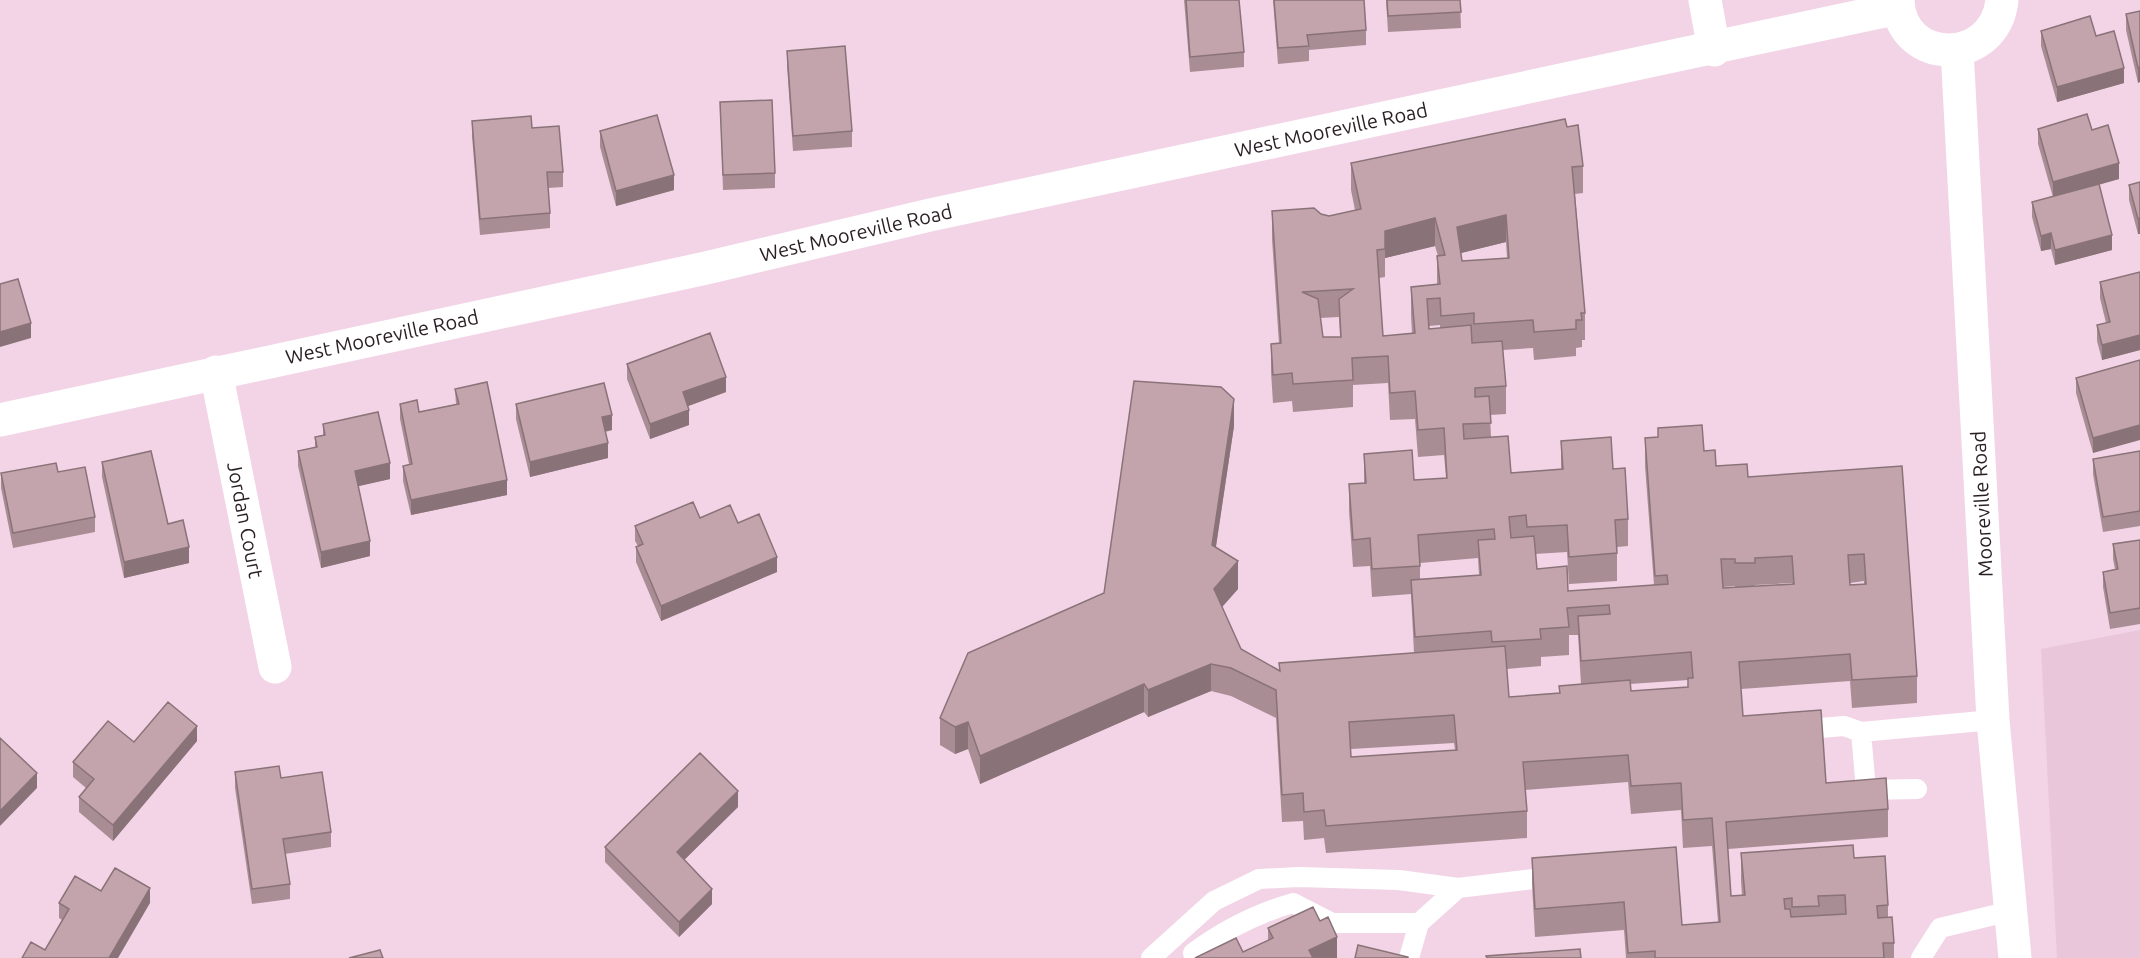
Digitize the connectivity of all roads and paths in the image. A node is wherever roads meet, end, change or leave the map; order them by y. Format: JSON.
{"nodes":[{"id":1,"x":1705,"y":0,"type":"edge"},
{"id":2,"x":2002,"y":0,"type":"edge"},
{"id":3,"x":1898,"y":4,"type":"edge"},
{"id":4,"x":1714,"y":50,"type":"junction"},
{"id":5,"x":1957,"y":50,"type":"junction"},
{"id":6,"x":216,"y":372,"type":"junction"},
{"id":7,"x":0,"y":420,"type":"edge"},
{"id":8,"x":275,"y":668,"type":"dead end"},
{"id":9,"x":1993,"y":720,"type":"junction"},
{"id":10,"x":1781,"y":731,"type":"edge"},
{"id":11,"x":1861,"y":732,"type":"junction"},
{"id":12,"x":1917,"y":789,"type":"dead end"},
{"id":13,"x":1576,"y":874,"type":"edge"},
{"id":14,"x":1458,"y":888,"type":"junction"},
{"id":15,"x":2011,"y":911,"type":"junction"},
{"id":16,"x":1419,"y":923,"type":"junction"},
{"id":17,"x":1192,"y":953,"type":"dead end"},
{"id":18,"x":1151,"y":958,"type":"edge"},
{"id":19,"x":1409,"y":958,"type":"edge"},
{"id":20,"x":1921,"y":958,"type":"edge"},
{"id":21,"x":2014,"y":958,"type":"edge"}],
"edges":[{"from":1,"to":4,"type":"main road"},
{"from":2,"to":5,"type":"main road"},
{"from":3,"to":4,"type":"main road","name":"West Mooreville Road"},
{"from":3,"to":5,"type":"main road"},
{"from":4,"to":6,"type":"main road","name":"West Mooreville Road"},
{"from":5,"to":9,"type":"main road","name":"Mooreville Road"},
{"from":6,"to":7,"type":"main road","name":"West Mooreville Road"},
{"from":6,"to":8,"type":"main road","name":"Jordan Court"},
{"from":9,"to":11,"type":"lane"},
{"from":9,"to":15,"type":"main road","name":"Mooreville Road"},
{"from":10,"to":11,"type":"lane"},
{"from":11,"to":12,"type":"lane"},
{"from":13,"to":14,"type":"lane"},
{"from":14,"to":16,"type":"lane"},
{"from":14,"to":18,"type":"lane"},
{"from":15,"to":20,"type":"lane"},
{"from":15,"to":21,"type":"main road","name":"Mooreville Road"},
{"from":16,"to":17,"type":"lane"},
{"from":16,"to":19,"type":"lane"}]}
